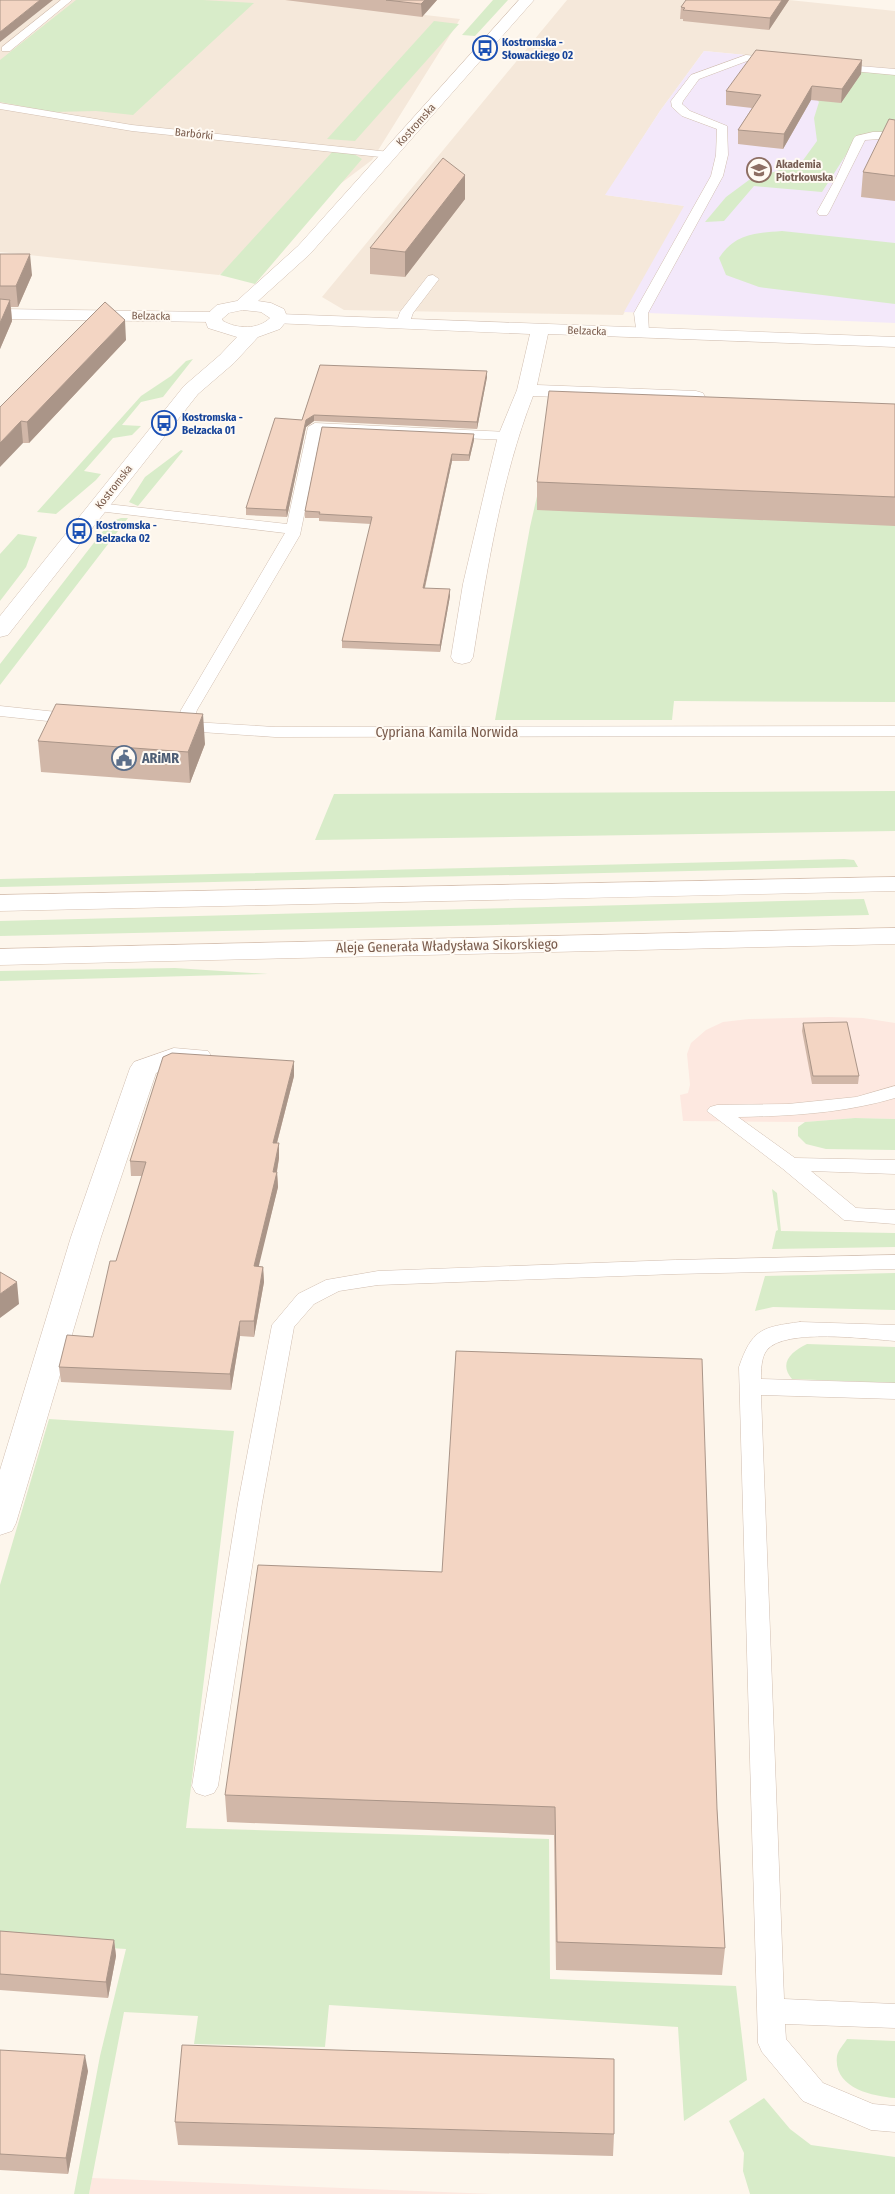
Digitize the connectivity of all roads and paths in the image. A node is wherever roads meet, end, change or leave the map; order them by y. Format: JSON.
{"nodes":[{"id":1,"x":67,"y":0,"type":"edge"},
{"id":2,"x":527,"y":0,"type":"edge"},
{"id":3,"x":6,"y":49,"type":"dead end"},
{"id":4,"x":786,"y":62,"type":"edge"},
{"id":5,"x":825,"y":66,"type":"edge"},
{"id":6,"x":895,"y":72,"type":"edge"},
{"id":7,"x":0,"y":106,"type":"edge"},
{"id":8,"x":895,"y":135,"type":"edge"},
{"id":9,"x":390,"y":155,"type":"junction"},
{"id":10,"x":823,"y":212,"type":"dead end"},
{"id":11,"x":304,"y":250,"type":"junction"},
{"id":12,"x":433,"y":279,"type":"dead end"},
{"id":13,"x":244,"y":305,"type":"junction"},
{"id":14,"x":0,"y":314,"type":"edge"},
{"id":15,"x":275,"y":314,"type":"junction"},
{"id":16,"x":403,"y":324,"type":"junction"},
{"id":17,"x":540,"y":329,"type":"junction"},
{"id":18,"x":253,"y":332,"type":"junction"},
{"id":19,"x":642,"y":333,"type":"junction"},
{"id":20,"x":215,"y":335,"type":"junction"},
{"id":21,"x":895,"y":342,"type":"edge"},
{"id":22,"x":191,"y":390,"type":"junction"},
{"id":23,"x":526,"y":390,"type":"junction"},
{"id":24,"x":716,"y":398,"type":"edge"},
{"id":25,"x":508,"y":436,"type":"junction"},
{"id":26,"x":98,"y":507,"type":"junction"},
{"id":27,"x":293,"y":529,"type":"junction"},
{"id":28,"x":0,"y":630,"type":"edge"},
{"id":29,"x":462,"y":657,"type":"dead end"},
{"id":30,"x":0,"y":711,"type":"edge"},
{"id":31,"x":95,"y":720,"type":"edge"},
{"id":32,"x":156,"y":725,"type":"edge"},
{"id":33,"x":183,"y":727,"type":"junction"},
{"id":34,"x":895,"y":731,"type":"edge"},
{"id":35,"x":895,"y":884,"type":"edge"},
{"id":36,"x":0,"y":904,"type":"edge"},
{"id":37,"x":895,"y":936,"type":"edge"},
{"id":38,"x":0,"y":957,"type":"edge"},
{"id":39,"x":222,"y":1059,"type":"edge"},
{"id":40,"x":895,"y":1092,"type":"edge"},
{"id":41,"x":790,"y":1164,"type":"junction"},
{"id":42,"x":895,"y":1167,"type":"edge"},
{"id":43,"x":895,"y":1217,"type":"edge"},
{"id":44,"x":895,"y":1262,"type":"edge"},
{"id":45,"x":895,"y":1333,"type":"edge"},
{"id":46,"x":750,"y":1387,"type":"junction"},
{"id":47,"x":895,"y":1392,"type":"edge"},
{"id":48,"x":0,"y":1523,"type":"edge"},
{"id":49,"x":205,"y":1786,"type":"dead end"},
{"id":50,"x":771,"y":2011,"type":"junction"},
{"id":51,"x":895,"y":2016,"type":"edge"},
{"id":52,"x":895,"y":2119,"type":"edge"}],
"edges":[{"from":1,"to":3,"type":"lane"},
{"from":2,"to":9,"type":"street","name":"Kostromska"},
{"from":4,"to":19,"type":"lane"},
{"from":5,"to":6,"type":"lane"},
{"from":7,"to":9,"type":"lane","name":"Barbórki"},
{"from":8,"to":10,"type":"lane"},
{"from":9,"to":11,"type":"street","name":"Kostromska"},
{"from":11,"to":13,"type":"street","name":"Kostromska"},
{"from":11,"to":15,"type":"street","name":"Kostromska"},
{"from":12,"to":16,"type":"lane"},
{"from":13,"to":15,"type":"street","name":"Belzacka"},
{"from":13,"to":20,"type":"street"},
{"from":14,"to":20,"type":"street","name":"Belzacka"},
{"from":15,"to":16,"type":"street","name":"Belzacka"},
{"from":15,"to":18,"type":"street"},
{"from":16,"to":17,"type":"street","name":"Belzacka"},
{"from":17,"to":19,"type":"street","name":"Belzacka"},
{"from":17,"to":23,"type":"street"},
{"from":18,"to":20,"type":"street","name":"Belzacka"},
{"from":18,"to":22,"type":"street","name":"Kostromska"},
{"from":19,"to":21,"type":"street","name":"Belzacka"},
{"from":20,"to":22,"type":"street","name":"Kostromska"},
{"from":22,"to":26,"type":"street","name":"Kostromska"},
{"from":23,"to":24,"type":"street"},
{"from":23,"to":25,"type":"street"},
{"from":25,"to":27,"type":"lane"},
{"from":25,"to":29,"type":"street"},
{"from":26,"to":27,"type":"lane"},
{"from":26,"to":28,"type":"street","name":"Kostromska"},
{"from":27,"to":33,"type":"lane"},
{"from":30,"to":31,"type":"lane"},
{"from":32,"to":33,"type":"lane","name":"Cypriana Kamila Norwida"},
{"from":33,"to":34,"type":"lane","name":"Cypriana Kamila Norwida"},
{"from":35,"to":36,"type":"street"},
{"from":37,"to":38,"type":"street","name":"Aleje Generała Władysława Sikorskiego"},
{"from":39,"to":48,"type":"street"},
{"from":40,"to":41,"type":"lane"},
{"from":41,"to":42,"type":"lane"},
{"from":41,"to":43,"type":"lane"},
{"from":44,"to":49,"type":"lane"},
{"from":45,"to":46,"type":"lane"},
{"from":46,"to":47,"type":"lane"},
{"from":46,"to":50,"type":"lane"},
{"from":50,"to":51,"type":"lane"},
{"from":50,"to":52,"type":"lane"}]}
